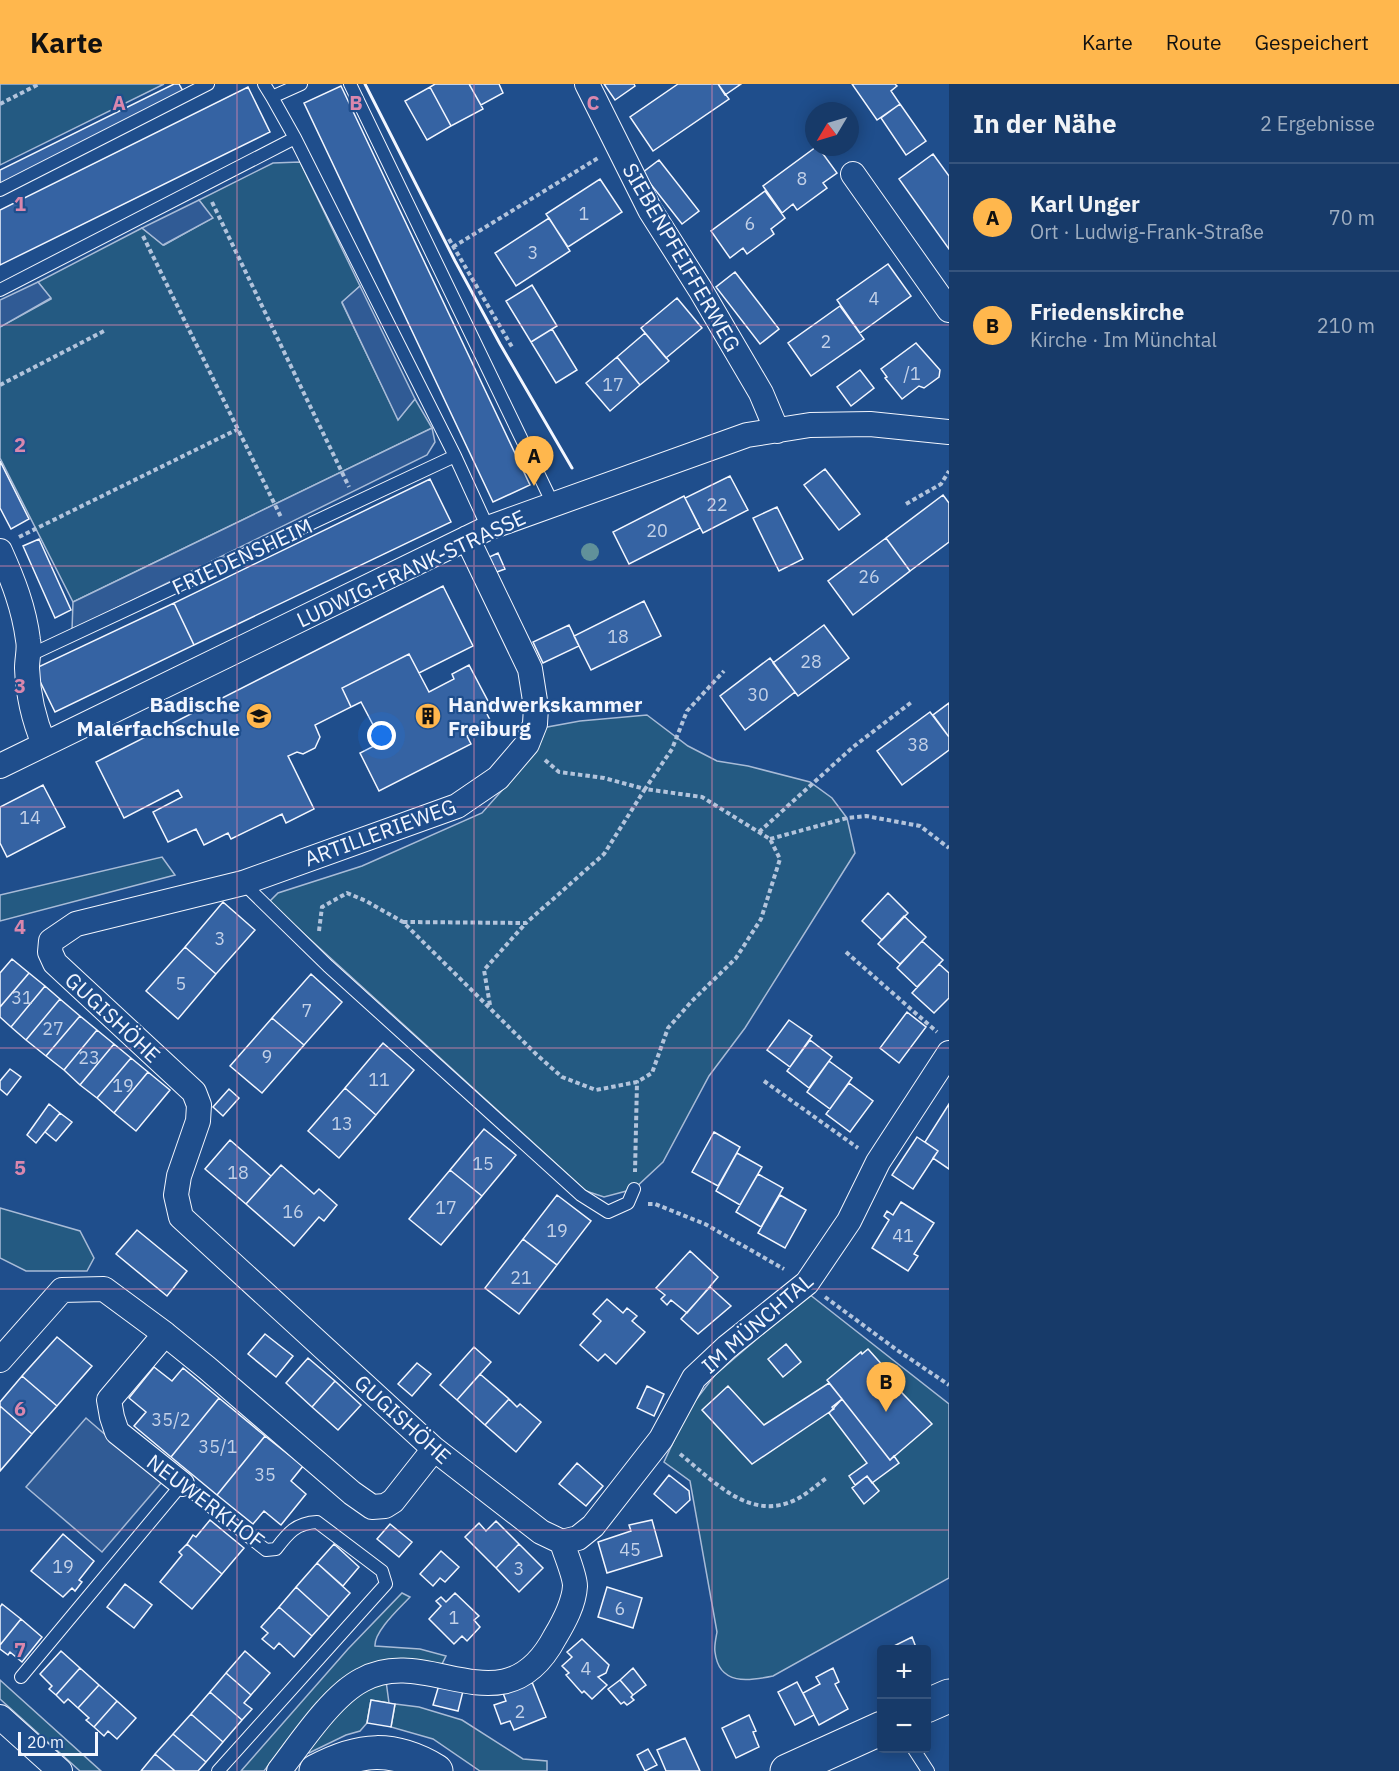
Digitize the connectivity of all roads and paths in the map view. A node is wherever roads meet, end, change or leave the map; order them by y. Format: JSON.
{"nodes":[{"id":1,"x":39,"y":84,"type":"edge"},
{"id":2,"x":208,"y":84,"type":"edge"},
{"id":3,"x":264,"y":84,"type":"edge"},
{"id":4,"x":301,"y":84,"type":"edge"},
{"id":5,"x":350,"y":84,"type":"edge"},
{"id":6,"x":587,"y":84,"type":"edge"},
{"id":7,"x":272,"y":97,"type":"junction"},
{"id":8,"x":0,"y":104,"type":"edge"},
{"id":9,"x":295,"y":138,"type":"junction"},
{"id":10,"x":617,"y":146,"type":"junction"},
{"id":11,"x":853,"y":174,"type":"dead end"},
{"id":12,"x":204,"y":185,"type":"junction"},
{"id":13,"x":0,"y":189,"type":"edge"},
{"id":14,"x":135,"y":220,"type":"junction"},
{"id":15,"x":0,"y":290,"type":"edge"},
{"id":16,"x":949,"y":310,"type":"edge"},
{"id":17,"x":105,"y":331,"type":"dead end"},
{"id":18,"x":512,"y":347,"type":"dead end"},
{"id":19,"x":0,"y":385,"type":"edge"},
{"id":20,"x":238,"y":429,"type":"junction"},
{"id":21,"x":777,"y":431,"type":"junction"},
{"id":22,"x":949,"y":432,"type":"edge"},
{"id":23,"x":455,"y":456,"type":"junction"},
{"id":24,"x":949,"y":471,"type":"edge"},
{"id":25,"x":343,"y":472,"type":"dead end"},
{"id":26,"x":274,"y":504,"type":"dead end"},
{"id":27,"x":554,"y":504,"type":"junction"},
{"id":28,"x":906,"y":504,"type":"dead end"},
{"id":29,"x":478,"y":533,"type":"junction"},
{"id":30,"x":5,"y":546,"type":"edge"},
{"id":31,"x":28,"y":656,"type":"junction"},
{"id":32,"x":724,"y":671,"type":"dead end"},
{"id":33,"x":913,"y":701,"type":"dead end"},
{"id":34,"x":44,"y":744,"type":"junction"},
{"id":35,"x":0,"y":766,"type":"edge"},
{"id":36,"x":559,"y":772,"type":"dead end"},
{"id":37,"x":645,"y":789,"type":"junction"},
{"id":38,"x":759,"y":832,"type":"junction"},
{"id":39,"x":770,"y":838,"type":"junction"},
{"id":40,"x":949,"y":848,"type":"edge"},
{"id":41,"x":243,"y":883,"type":"junction"},
{"id":42,"x":403,"y":922,"type":"junction"},
{"id":43,"x":526,"y":924,"type":"junction"},
{"id":44,"x":51,"y":941,"type":"joint"},
{"id":45,"x":846,"y":952,"type":"dead end"},
{"id":46,"x":328,"y":966,"type":"junction"},
{"id":47,"x":490,"y":1007,"type":"junction"},
{"id":48,"x":945,"y":1043,"type":"edge"},
{"id":49,"x":764,"y":1081,"type":"dead end"},
{"id":50,"x":636,"y":1082,"type":"junction"},
{"id":51,"x":878,"y":1162,"type":"junction"},
{"id":52,"x":634,"y":1189,"type":"joint"},
{"id":53,"x":628,"y":1203,"type":"junction"},
{"id":54,"x":807,"y":1283,"type":"junction"},
{"id":55,"x":165,"y":1334,"type":"junction"},
{"id":56,"x":0,"y":1360,"type":"edge"},
{"id":57,"x":949,"y":1385,"type":"edge"},
{"id":58,"x":661,"y":1439,"type":"junction"},
{"id":59,"x":434,"y":1449,"type":"junction"},
{"id":60,"x":828,"y":1477,"type":"dead end"},
{"id":61,"x":182,"y":1484,"type":"junction"},
{"id":62,"x":562,"y":1542,"type":"junction"},
{"id":63,"x":21,"y":1677,"type":"dead end"},
{"id":64,"x":949,"y":1695,"type":"edge"},
{"id":65,"x":931,"y":1704,"type":"edge"},
{"id":66,"x":0,"y":1717,"type":"edge"},
{"id":67,"x":877,"y":1730,"type":"edge"},
{"id":68,"x":916,"y":1753,"type":"edge"},
{"id":69,"x":60,"y":1771,"type":"edge"},
{"id":70,"x":218,"y":1771,"type":"edge"},
{"id":71,"x":279,"y":1771,"type":"edge"},
{"id":72,"x":316,"y":1771,"type":"edge"},
{"id":73,"x":436,"y":1771,"type":"edge"},
{"id":74,"x":787,"y":1771,"type":"edge"},
{"id":75,"x":928,"y":1771,"type":"edge"}],
"edges":[{"from":1,"to":8,"type":"path"},
{"from":2,"to":13,"type":"lane"},
{"from":3,"to":7,"type":"lane"},
{"from":4,"to":7,"type":"lane"},
{"from":5,"to":27,"type":"lane"},
{"from":6,"to":10,"type":"street","name":"SIEBENPFEIFFERWEG"},
{"from":7,"to":9,"type":"lane"},
{"from":9,"to":12,"type":"lane"},
{"from":9,"to":23,"type":"lane"},
{"from":10,"to":18,"type":"path"},
{"from":10,"to":21,"type":"street","name":"SIEBENPFEIFFERWEG"},
{"from":11,"to":16,"type":"street"},
{"from":12,"to":14,"type":"lane"},
{"from":12,"to":25,"type":"path"},
{"from":14,"to":15,"type":"lane"},
{"from":14,"to":20,"type":"path"},
{"from":17,"to":19,"type":"path"},
{"from":20,"to":26,"type":"path"},
{"from":20,"to":30,"type":"path"},
{"from":21,"to":22,"type":"street","name":"LUDWIG-FRANK-STRASSE"},
{"from":21,"to":27,"type":"street","name":"LUDWIG-FRANK-STRASSE"},
{"from":23,"to":29,"type":"lane"},
{"from":23,"to":31,"type":"lane","name":"FRIEDENSHEIM"},
{"from":24,"to":28,"type":"path"},
{"from":27,"to":29,"type":"street","name":"LUDWIG-FRANK-STRASSE"},
{"from":29,"to":34,"type":"street","name":"LUDWIG-FRANK-STRASSE"},
{"from":29,"to":41,"type":"street","name":"ARTILLERIEWEG"},
{"from":30,"to":31,"type":"street"},
{"from":31,"to":34,"type":"street"},
{"from":32,"to":37,"type":"path"},
{"from":33,"to":38,"type":"path"},
{"from":34,"to":35,"type":"street","name":"LUDWIG-FRANK-STRASSE"},
{"from":36,"to":37,"type":"path"},
{"from":37,"to":38,"type":"path"},
{"from":37,"to":43,"type":"path"},
{"from":38,"to":39,"type":"path"},
{"from":39,"to":40,"type":"path"},
{"from":39,"to":50,"type":"path"},
{"from":41,"to":44,"type":"street","name":"ARTILLERIEWEG"},
{"from":41,"to":46,"type":"lane"},
{"from":42,"to":43,"type":"path"},
{"from":42,"to":46,"type":"path"},
{"from":42,"to":47,"type":"path"},
{"from":43,"to":47,"type":"path"},
{"from":44,"to":59,"type":"street","name":"GUGISHÖHE"},
{"from":45,"to":48,"type":"path"},
{"from":46,"to":53,"type":"lane"},
{"from":47,"to":50,"type":"path"},
{"from":48,"to":51,"type":"street","name":"IM MÜNCHTAL"},
{"from":49,"to":51,"type":"path"},
{"from":50,"to":52,"type":"path"},
{"from":51,"to":54,"type":"street","name":"IM MÜNCHTAL"},
{"from":52,"to":53,"type":"lane"},
{"from":53,"to":54,"type":"path"},
{"from":54,"to":57,"type":"path"},
{"from":54,"to":58,"type":"street","name":"IM MÜNCHTAL"},
{"from":55,"to":56,"type":"street"},
{"from":55,"to":59,"type":"street"},
{"from":55,"to":61,"type":"street","name":"NEUWERKHOF"},
{"from":58,"to":60,"type":"path"},
{"from":58,"to":62,"type":"street","name":"IM MÜNCHTAL"},
{"from":59,"to":62,"type":"street","name":"GUGISHÖHE"},
{"from":61,"to":63,"type":"lane"},
{"from":61,"to":70,"type":"lane","name":"NEUWERKHOF"},
{"from":62,"to":71,"type":"street"},
{"from":64,"to":65,"type":"street"},
{"from":66,"to":69,"type":"street"},
{"from":67,"to":74,"type":"street"},
{"from":68,"to":75,"type":"lane"},
{"from":72,"to":73,"type":"street"}]}
